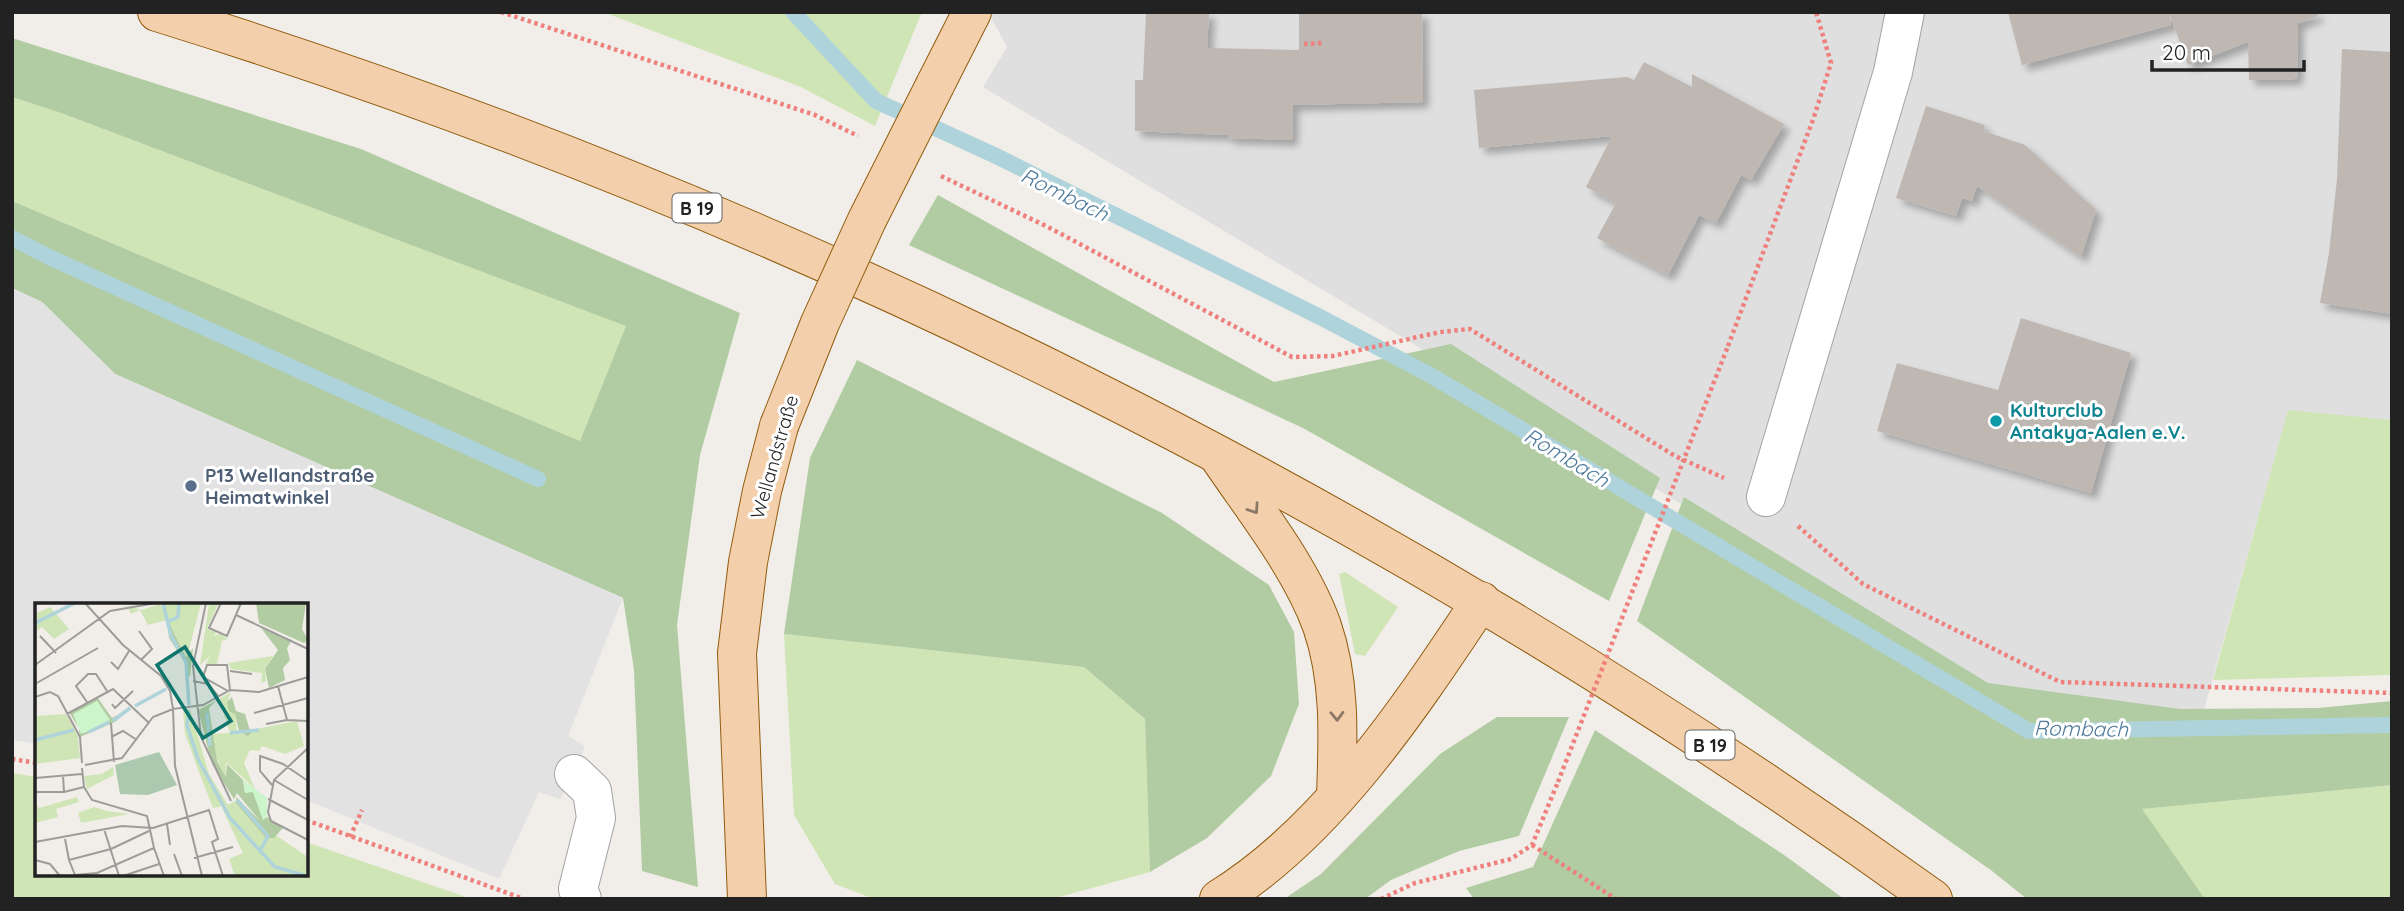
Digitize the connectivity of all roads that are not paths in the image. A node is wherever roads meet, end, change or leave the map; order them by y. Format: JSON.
{"nodes":[{"id":1,"x":157,"y":12,"type":"edge"},
{"id":2,"x":972,"y":12,"type":"edge"},
{"id":3,"x":1905,"y":12,"type":"edge"},
{"id":4,"x":1216,"y":452,"type":"junction"},
{"id":5,"x":1766,"y":497,"type":"road end"},
{"id":6,"x":1481,"y":601,"type":"junction"},
{"id":7,"x":574,"y":774,"type":"dead end"},
{"id":8,"x":1336,"y":796,"type":"junction"},
{"id":9,"x":582,"y":899,"type":"edge"},
{"id":10,"x":747,"y":899,"type":"edge"},
{"id":11,"x":1219,"y":899,"type":"edge"},
{"id":12,"x":1933,"y":899,"type":"edge"}],
"edges":[{"from":1,"to":4,"type":"main road","number":"B 19"},
{"from":2,"to":10,"type":"main road","name":"Wellandstraße","bridge":true},
{"from":3,"to":5,"type":"lane"},
{"from":4,"to":6,"type":"main road","number":"B 19"},
{"from":4,"to":8,"type":"main road","one_way":true},
{"from":6,"to":8,"type":"main road"},
{"from":6,"to":12,"type":"main road","number":"B 19"},
{"from":7,"to":9,"type":"lane"},
{"from":8,"to":11,"type":"main road"}]}
